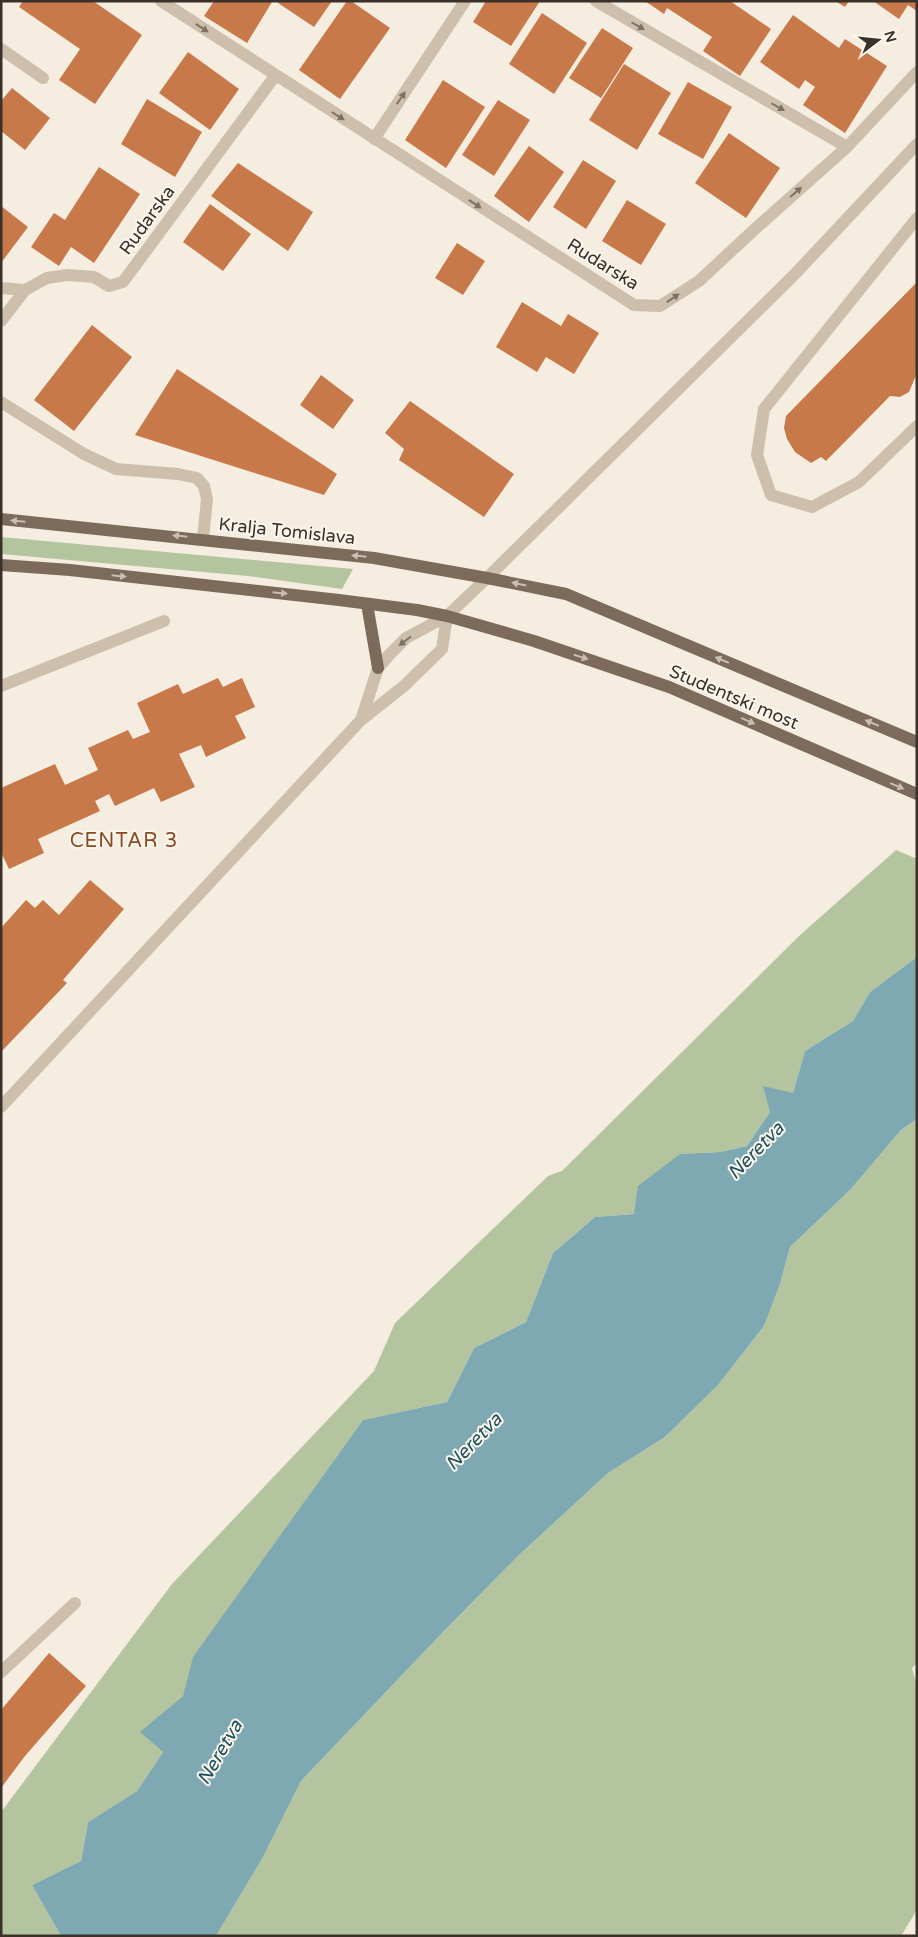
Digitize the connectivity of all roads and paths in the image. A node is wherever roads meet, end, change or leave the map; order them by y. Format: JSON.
{"nodes":[{"id":1,"x":161,"y":1,"type":"edge"},
{"id":2,"x":465,"y":1,"type":"edge"},
{"id":3,"x":596,"y":1,"type":"edge"},
{"id":4,"x":1,"y":49,"type":"edge"},
{"id":5,"x":917,"y":72,"type":"edge"},
{"id":6,"x":275,"y":76,"type":"junction"},
{"id":7,"x":43,"y":78,"type":"dead end"},
{"id":8,"x":374,"y":139,"type":"junction"},
{"id":9,"x":917,"y":144,"type":"edge"},
{"id":10,"x":847,"y":147,"type":"junction"},
{"id":11,"x":917,"y":218,"type":"edge"},
{"id":12,"x":1,"y":288,"type":"edge"},
{"id":13,"x":25,"y":290,"type":"junction"},
{"id":14,"x":1,"y":321,"type":"edge"},
{"id":15,"x":1,"y":402,"type":"edge"},
{"id":16,"x":917,"y":426,"type":"edge"},
{"id":17,"x":1,"y":519,"type":"edge"},
{"id":18,"x":203,"y":539,"type":"junction"},
{"id":19,"x":1,"y":565,"type":"edge"},
{"id":20,"x":487,"y":578,"type":"junction"},
{"id":21,"x":566,"y":594,"type":"joint"},
{"id":22,"x":367,"y":604,"type":"junction"},
{"id":23,"x":447,"y":616,"type":"junction"},
{"id":24,"x":164,"y":621,"type":"dead end"},
{"id":25,"x":378,"y":668,"type":"junction"},
{"id":26,"x":1,"y":686,"type":"edge"},
{"id":27,"x":361,"y":720,"type":"junction"},
{"id":28,"x":917,"y":742,"type":"edge"},
{"id":29,"x":917,"y":794,"type":"edge"},
{"id":30,"x":1,"y":1107,"type":"edge"},
{"id":31,"x":75,"y":1603,"type":"dead end"},
{"id":32,"x":1,"y":1672,"type":"edge"}],
"edges":[{"from":1,"to":6,"type":"street","name":"Rudarska","one_way":true},
{"from":8,"to":2,"type":"street","one_way":true},
{"from":3,"to":10,"type":"street","one_way":true},
{"from":4,"to":7,"type":"street"},
{"from":5,"to":10,"type":"street","name":"Rudarska"},
{"from":6,"to":8,"type":"street","name":"Rudarska","one_way":true},
{"from":6,"to":13,"type":"street","name":"Rudarska"},
{"from":8,"to":10,"type":"street","name":"Rudarska","one_way":true},
{"from":9,"to":20,"type":"street"},
{"from":11,"to":16,"type":"street"},
{"from":12,"to":13,"type":"street"},
{"from":13,"to":14,"type":"street"},
{"from":15,"to":18,"type":"street"},
{"from":18,"to":17,"type":"main road","name":"Kralja Tomislava","one_way":true},
{"from":20,"to":18,"type":"main road","name":"Kralja Tomislava","one_way":true},
{"from":19,"to":22,"type":"main road","one_way":true},
{"from":21,"to":20,"type":"main road","name":"Kralja Tomislava","one_way":true},
{"from":20,"to":23,"type":"street"},
{"from":28,"to":21,"type":"main road","name":"Studentski most","one_way":true},
{"from":22,"to":23,"type":"main road"},
{"from":22,"to":25,"type":"main road"},
{"from":23,"to":25,"type":"street","one_way":true},
{"from":23,"to":27,"type":"street"},
{"from":23,"to":29,"type":"main road","name":"Studentski most","one_way":true},
{"from":24,"to":26,"type":"street"},
{"from":25,"to":27,"type":"street"},
{"from":27,"to":30,"type":"street"},
{"from":31,"to":32,"type":"street"}]}
